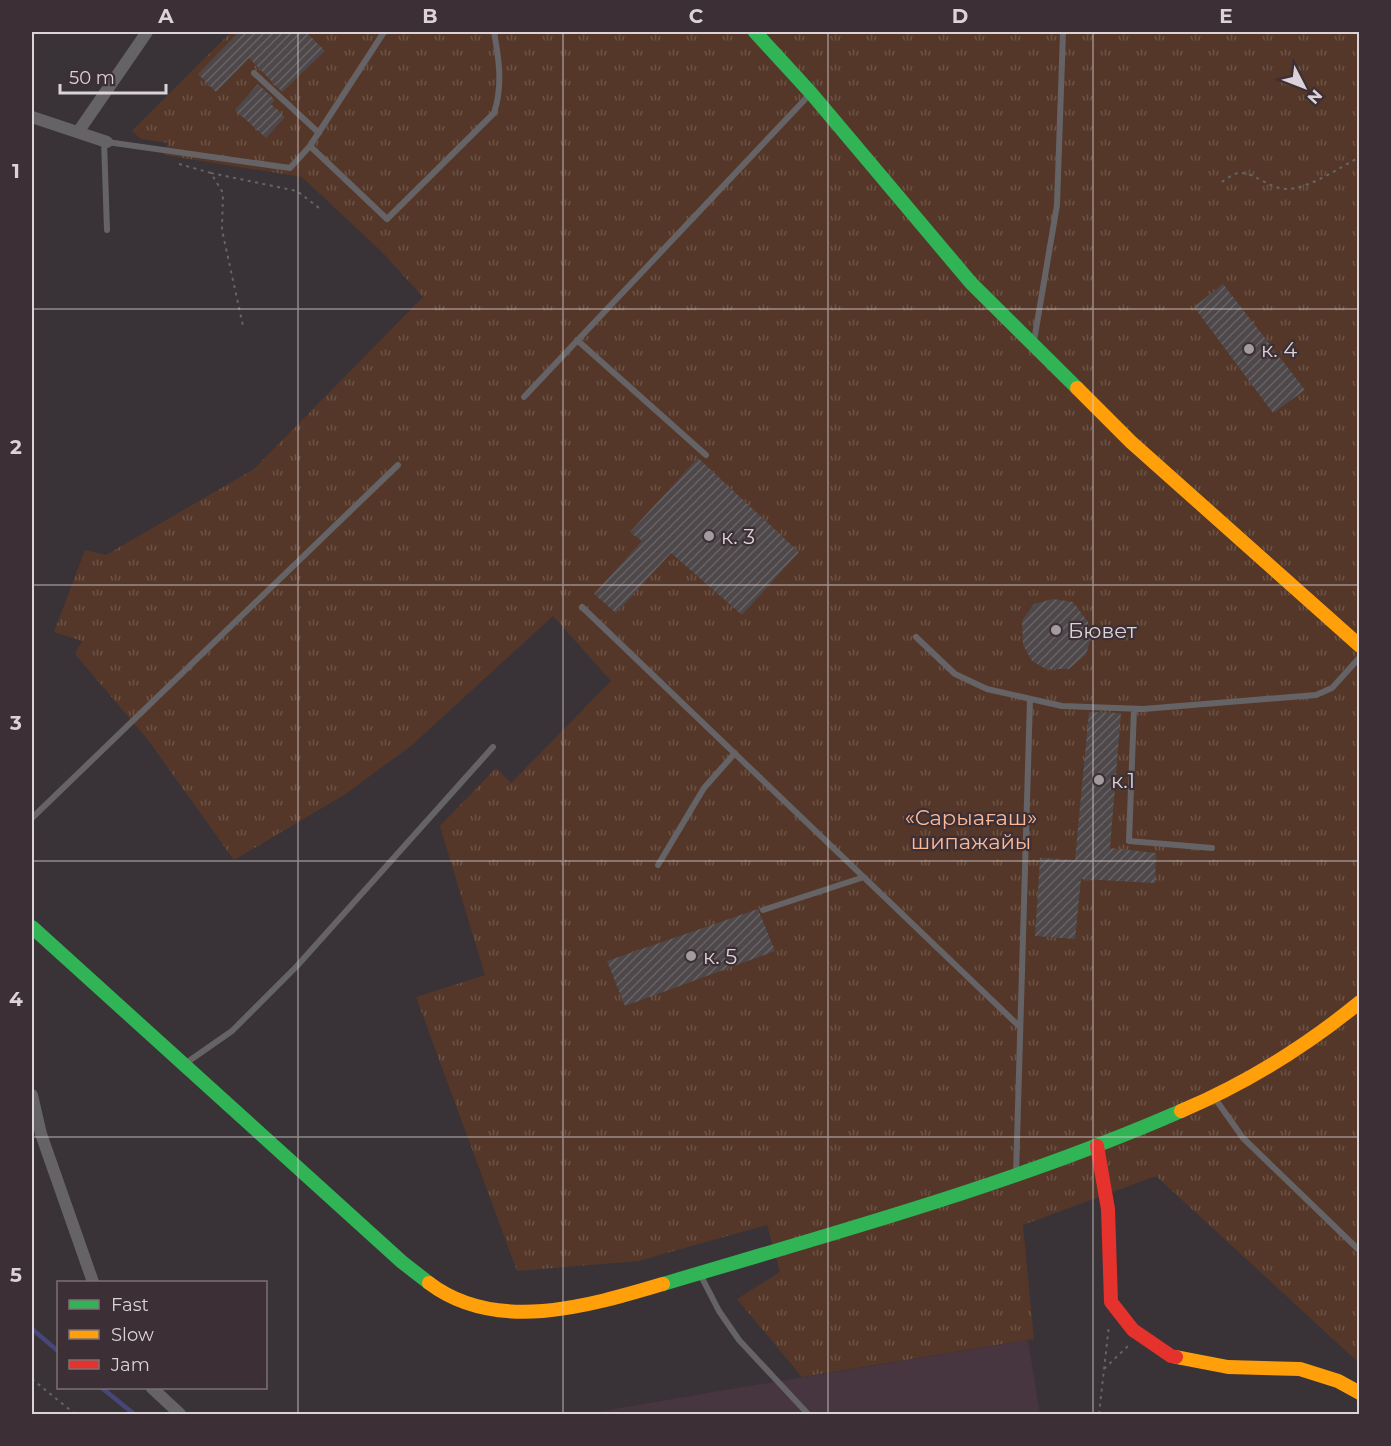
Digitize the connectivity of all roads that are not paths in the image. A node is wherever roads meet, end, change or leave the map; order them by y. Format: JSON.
{"nodes":[{"id":1,"x":147,"y":32,"type":"edge"},
{"id":2,"x":384,"y":32,"type":"edge"},
{"id":3,"x":494,"y":32,"type":"edge"},
{"id":4,"x":755,"y":32,"type":"edge"},
{"id":5,"x":1062,"y":32,"type":"edge"},
{"id":6,"x":254,"y":73,"type":"dead end"},
{"id":7,"x":811,"y":93,"type":"junction"},
{"id":8,"x":32,"y":117,"type":"edge"},
{"id":9,"x":78,"y":132,"type":"junction"},
{"id":10,"x":319,"y":133,"type":"junction"},
{"id":11,"x":106,"y":142,"type":"junction"},
{"id":12,"x":310,"y":146,"type":"junction"},
{"id":13,"x":107,"y":230,"type":"dead end"},
{"id":14,"x":577,"y":340,"type":"junction"},
{"id":15,"x":1033,"y":345,"type":"junction"},
{"id":16,"x":524,"y":397,"type":"dead end"},
{"id":17,"x":706,"y":455,"type":"dead end"},
{"id":18,"x":398,"y":465,"type":"dead end"},
{"id":19,"x":582,"y":607,"type":"dead end"},
{"id":20,"x":916,"y":637,"type":"dead end"},
{"id":21,"x":1359,"y":646,"type":"edge"},
{"id":22,"x":1359,"y":657,"type":"edge"},
{"id":23,"x":1030,"y":699,"type":"junction"},
{"id":24,"x":1134,"y":709,"type":"junction"},
{"id":25,"x":494,"y":747,"type":"dead end"},
{"id":26,"x":735,"y":753,"type":"junction"},
{"id":27,"x":32,"y":818,"type":"edge"},
{"id":28,"x":1212,"y":848,"type":"dead end"},
{"id":29,"x":658,"y":865,"type":"dead end"},
{"id":30,"x":864,"y":877,"type":"junction"},
{"id":31,"x":763,"y":910,"type":"dead end"},
{"id":32,"x":32,"y":932,"type":"edge"},
{"id":33,"x":1359,"y":1002,"type":"edge"},
{"id":34,"x":1020,"y":1027,"type":"junction"},
{"id":35,"x":183,"y":1065,"type":"junction"},
{"id":36,"x":32,"y":1095,"type":"edge"},
{"id":37,"x":1214,"y":1097,"type":"junction"},
{"id":38,"x":1097,"y":1146,"type":"junction"},
{"id":39,"x":1016,"y":1174,"type":"junction"},
{"id":40,"x":1359,"y":1251,"type":"edge"},
{"id":41,"x":699,"y":1273,"type":"junction"},
{"id":42,"x":93,"y":1281,"type":"edge"},
{"id":43,"x":153,"y":1389,"type":"edge"},
{"id":44,"x":1359,"y":1393,"type":"edge"},
{"id":45,"x":180,"y":1414,"type":"edge"},
{"id":46,"x":808,"y":1414,"type":"edge"}],
"edges":[{"from":1,"to":9,"type":"street"},
{"from":2,"to":10,"type":"lane"},
{"from":3,"to":12,"type":"lane"},
{"from":4,"to":7,"type":"street"},
{"from":5,"to":15,"type":"lane"},
{"from":6,"to":10,"type":"lane"},
{"from":7,"to":14,"type":"lane"},
{"from":7,"to":15,"type":"street"},
{"from":8,"to":9,"type":"street"},
{"from":9,"to":11,"type":"street"},
{"from":10,"to":12,"type":"lane"},
{"from":11,"to":12,"type":"lane"},
{"from":11,"to":13,"type":"lane"},
{"from":14,"to":16,"type":"lane"},
{"from":14,"to":17,"type":"lane"},
{"from":15,"to":21,"type":"street"},
{"from":18,"to":27,"type":"lane"},
{"from":19,"to":26,"type":"lane"},
{"from":20,"to":23,"type":"lane"},
{"from":22,"to":24,"type":"lane"},
{"from":23,"to":24,"type":"lane"},
{"from":23,"to":34,"type":"lane"},
{"from":24,"to":28,"type":"lane"},
{"from":25,"to":35,"type":"lane"},
{"from":26,"to":29,"type":"lane"},
{"from":26,"to":30,"type":"lane"},
{"from":30,"to":31,"type":"lane"},
{"from":30,"to":34,"type":"lane"},
{"from":32,"to":35,"type":"street"},
{"from":33,"to":37,"type":"street"},
{"from":34,"to":39,"type":"lane"},
{"from":35,"to":41,"type":"street"},
{"from":36,"to":42,"type":"street"},
{"from":37,"to":38,"type":"street"},
{"from":37,"to":40,"type":"lane"},
{"from":38,"to":39,"type":"street"},
{"from":38,"to":44,"type":"street"},
{"from":39,"to":41,"type":"street"},
{"from":41,"to":46,"type":"lane"},
{"from":43,"to":45,"type":"street"}]}
